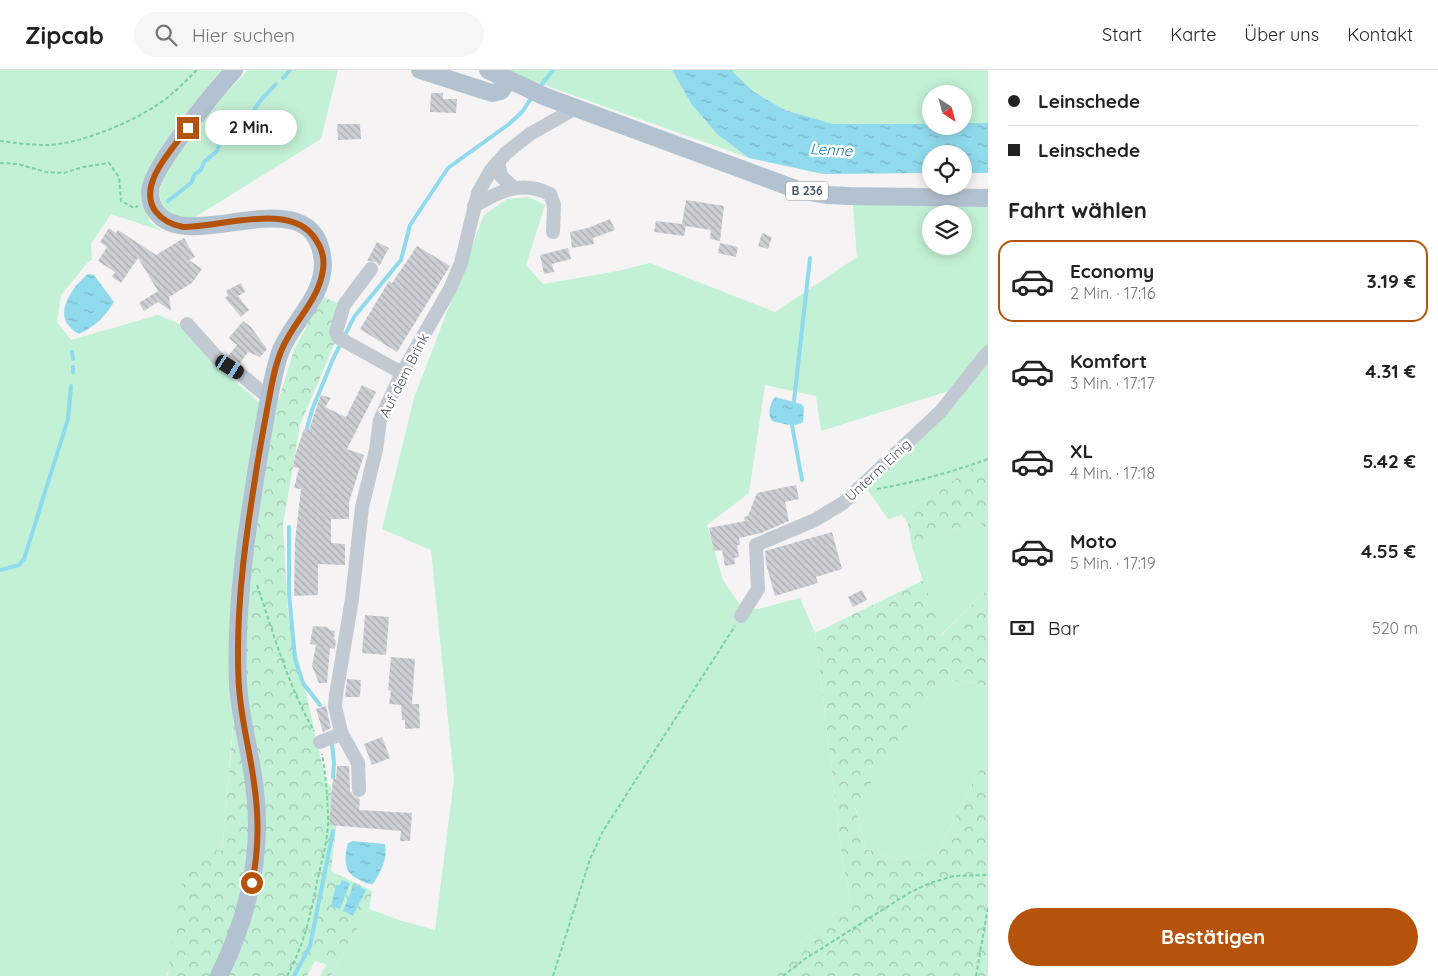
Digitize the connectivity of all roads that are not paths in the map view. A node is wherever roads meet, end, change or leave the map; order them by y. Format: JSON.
{"nodes":[{"id":1,"x":234,"y":70,"type":"edge"},
{"id":2,"x":420,"y":70,"type":"edge"},
{"id":3,"x":488,"y":70,"type":"edge"},
{"id":4,"x":508,"y":80,"type":"junction"},
{"id":5,"x":576,"y":108,"type":"junction"},
{"id":6,"x":498,"y":162,"type":"junction"},
{"id":7,"x":514,"y":188,"type":"junction"},
{"id":8,"x":988,"y":198,"type":"edge"},
{"id":9,"x":474,"y":206,"type":"junction"},
{"id":10,"x":553,"y":232,"type":"dead end"},
{"id":11,"x":371,"y":269,"type":"dead end"},
{"id":12,"x":186,"y":324,"type":"dead end"},
{"id":13,"x":988,"y":352,"type":"edge"},
{"id":14,"x":402,"y":374,"type":"junction"},
{"id":15,"x":269,"y":398,"type":"junction"},
{"id":16,"x":741,"y":616,"type":"road end"},
{"id":17,"x":341,"y":732,"type":"junction"},
{"id":18,"x":320,"y":742,"type":"road end"},
{"id":19,"x":359,"y":790,"type":"dead end"},
{"id":20,"x":219,"y":976,"type":"edge"}],
"edges":[{"from":1,"to":15,"type":"main road"},
{"from":2,"to":4,"type":"main road"},
{"from":3,"to":4,"type":"main road","number":"B 236"},
{"from":4,"to":5,"type":"main road","number":"B 236"},
{"from":5,"to":6,"type":"street","name":"Auf dem Brink"},
{"from":5,"to":8,"type":"main road","number":"B 236"},
{"from":6,"to":7,"type":"street"},
{"from":6,"to":9,"type":"street","name":"Auf dem Brink"},
{"from":7,"to":9,"type":"street"},
{"from":7,"to":10,"type":"street"},
{"from":9,"to":14,"type":"street","name":"Auf dem Brink"},
{"from":11,"to":14,"type":"street"},
{"from":12,"to":15,"type":"street"},
{"from":13,"to":16,"type":"street","name":"Unterm Einig"},
{"from":14,"to":17,"type":"street","name":"Auf dem Brink"},
{"from":15,"to":20,"type":"main road"},
{"from":17,"to":18,"type":"street"},
{"from":17,"to":19,"type":"street","name":"Auf dem Brink"}]}
